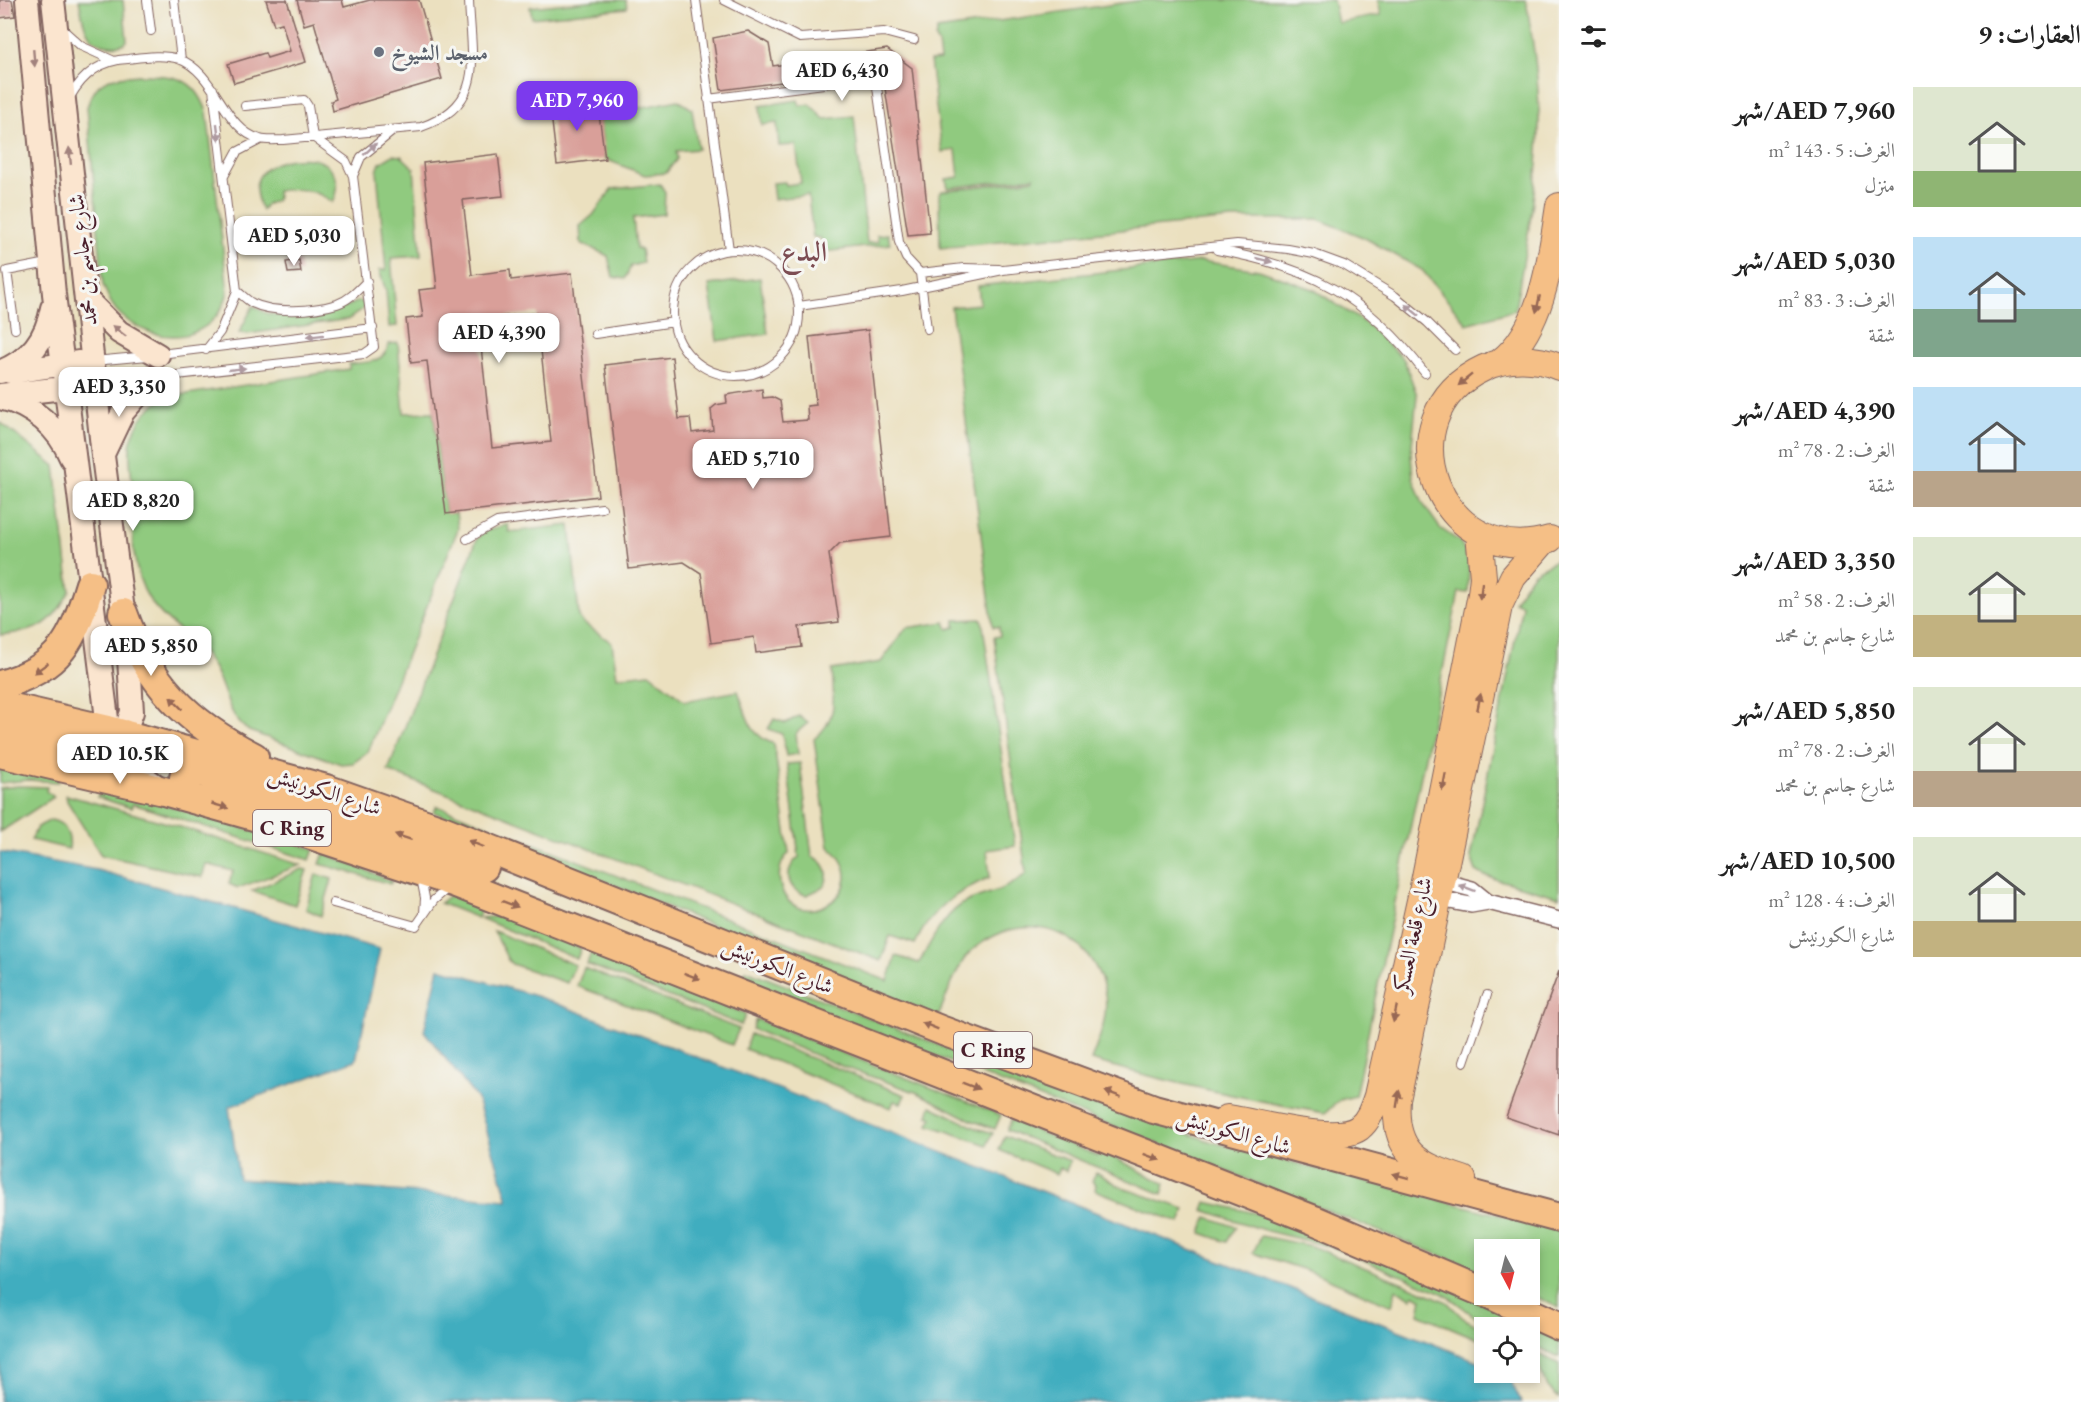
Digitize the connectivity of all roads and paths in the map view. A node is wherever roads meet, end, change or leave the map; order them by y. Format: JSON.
{"nodes":[{"id":1,"x":27,"y":0,"type":"edge"},
{"id":2,"x":40,"y":0,"type":"edge"},
{"id":3,"x":53,"y":0,"type":"edge"},
{"id":4,"x":147,"y":0,"type":"edge"},
{"id":5,"x":174,"y":0,"type":"edge"},
{"id":6,"x":469,"y":0,"type":"edge"},
{"id":7,"x":696,"y":0,"type":"edge"},
{"id":8,"x":724,"y":0,"type":"edge"},
{"id":9,"x":57,"y":23,"type":"junction"},
{"id":10,"x":150,"y":31,"type":"dead end"},
{"id":11,"x":914,"y":40,"type":"dead end"},
{"id":12,"x":112,"y":60,"type":"junction"},
{"id":13,"x":181,"y":60,"type":"junction"},
{"id":14,"x":212,"y":88,"type":"junction"},
{"id":15,"x":708,"y":99,"type":"junction"},
{"id":16,"x":245,"y":106,"type":"dead end"},
{"id":17,"x":65,"y":107,"type":"junction"},
{"id":18,"x":394,"y":129,"type":"junction"},
{"id":19,"x":313,"y":137,"type":"junction"},
{"id":20,"x":260,"y":140,"type":"junction"},
{"id":21,"x":353,"y":176,"type":"junction"},
{"id":22,"x":224,"y":177,"type":"junction"},
{"id":23,"x":1559,"y":206,"type":"edge"},
{"id":24,"x":1206,"y":248,"type":"junction"},
{"id":25,"x":729,"y":250,"type":"junction"},
{"id":26,"x":52,"y":263,"type":"junction"},
{"id":27,"x":1003,"y":270,"type":"junction"},
{"id":28,"x":920,"y":273,"type":"junction"},
{"id":29,"x":367,"y":281,"type":"junction"},
{"id":30,"x":921,"y":285,"type":"junction"},
{"id":31,"x":237,"y":291,"type":"junction"},
{"id":32,"x":54,"y":294,"type":"junction"},
{"id":33,"x":86,"y":299,"type":"junction"},
{"id":34,"x":799,"y":306,"type":"junction"},
{"id":35,"x":674,"y":322,"type":"junction"},
{"id":36,"x":373,"y":328,"type":"junction"},
{"id":37,"x":15,"y":329,"type":"dead end"},
{"id":38,"x":927,"y":329,"type":"dead end"},
{"id":39,"x":595,"y":334,"type":"dead end"},
{"id":40,"x":206,"y":350,"type":"junction"},
{"id":41,"x":1455,"y":350,"type":"dead end"},
{"id":42,"x":158,"y":355,"type":"junction"},
{"id":43,"x":93,"y":361,"type":"junction"},
{"id":44,"x":1500,"y":362,"type":"junction"},
{"id":45,"x":64,"y":364,"type":"junction"},
{"id":46,"x":1559,"y":368,"type":"edge"},
{"id":47,"x":0,"y":373,"type":"edge"},
{"id":48,"x":1425,"y":373,"type":"dead end"},
{"id":49,"x":153,"y":378,"type":"junction"},
{"id":50,"x":96,"y":385,"type":"junction"},
{"id":51,"x":67,"y":388,"type":"junction"},
{"id":52,"x":0,"y":397,"type":"edge"},
{"id":53,"x":103,"y":456,"type":"junction"},
{"id":54,"x":75,"y":467,"type":"junction"},
{"id":55,"x":603,"y":508,"type":"dead end"},
{"id":56,"x":1479,"y":533,"type":"junction"},
{"id":57,"x":1551,"y":538,"type":"edge"},
{"id":58,"x":467,"y":539,"type":"dead end"},
{"id":59,"x":90,"y":584,"type":"junction"},
{"id":60,"x":123,"y":613,"type":"junction"},
{"id":61,"x":0,"y":686,"type":"edge"},
{"id":62,"x":0,"y":705,"type":"edge"},
{"id":63,"x":0,"y":729,"type":"edge"},
{"id":64,"x":115,"y":736,"type":"junction"},
{"id":65,"x":0,"y":753,"type":"edge"},
{"id":66,"x":296,"y":779,"type":"junction"},
{"id":67,"x":174,"y":793,"type":"junction"},
{"id":68,"x":418,"y":869,"type":"junction"},
{"id":69,"x":456,"y":883,"type":"junction"},
{"id":70,"x":1436,"y":889,"type":"junction"},
{"id":71,"x":333,"y":903,"type":"dead end"},
{"id":72,"x":424,"y":915,"type":"junction"},
{"id":73,"x":1559,"y":920,"type":"edge"},
{"id":74,"x":676,"y":924,"type":"junction"},
{"id":75,"x":1487,"y":995,"type":"dead end"},
{"id":76,"x":1464,"y":1062,"type":"dead end"},
{"id":77,"x":1155,"y":1109,"type":"junction"},
{"id":78,"x":1551,"y":1216,"type":"edge"},
{"id":79,"x":1474,"y":1288,"type":"edge"},
{"id":80,"x":1512,"y":1305,"type":"edge"},
{"id":81,"x":1559,"y":1326,"type":"edge"}],
"edges":[{"from":1,"to":26,"type":"street","name":"شارع جاسم بن محمد","one_way":true},
{"from":2,"to":9,"type":"street"},
{"from":3,"to":9,"type":"street","name":"شارع جاسم بن محمد"},
{"from":4,"to":10,"type":"lane"},
{"from":5,"to":13,"type":"lane"},
{"from":6,"to":18,"type":"lane"},
{"from":7,"to":15,"type":"lane"},
{"from":8,"to":11,"type":"lane"},
{"from":9,"to":12,"type":"lane"},
{"from":9,"to":17,"type":"street","name":"شارع جاسم بن محمد"},
{"from":12,"to":13,"type":"lane"},
{"from":12,"to":17,"type":"lane"},
{"from":13,"to":14,"type":"lane"},
{"from":14,"to":20,"type":"lane"},
{"from":14,"to":22,"type":"lane","one_way":true},
{"from":15,"to":25,"type":"lane"},
{"from":15,"to":28,"type":"lane"},
{"from":16,"to":19,"type":"lane"},
{"from":33,"to":17,"type":"street","name":"شارع جاسم بن محمد","one_way":true},
{"from":18,"to":19,"type":"lane"},
{"from":21,"to":18,"type":"lane","one_way":true},
{"from":19,"to":20,"type":"lane"},
{"from":19,"to":21,"type":"lane"},
{"from":20,"to":22,"type":"lane"},
{"from":21,"to":29,"type":"lane"},
{"from":22,"to":31,"type":"lane"},
{"from":23,"to":44,"type":"main road","one_way":true},
{"from":24,"to":27,"type":"lane"},
{"from":41,"to":24,"type":"lane","one_way":true},
{"from":24,"to":48,"type":"lane","one_way":true},
{"from":25,"to":34,"type":"lane"},
{"from":25,"to":35,"type":"lane"},
{"from":26,"to":32,"type":"street","name":"شارع جاسم بن محمد"},
{"from":26,"to":37,"type":"lane"},
{"from":27,"to":28,"type":"lane"},
{"from":27,"to":30,"type":"lane"},
{"from":28,"to":30,"type":"lane"},
{"from":29,"to":31,"type":"lane"},
{"from":29,"to":36,"type":"lane"},
{"from":30,"to":34,"type":"lane"},
{"from":30,"to":38,"type":"lane"},
{"from":31,"to":40,"type":"lane"},
{"from":32,"to":45,"type":"street","name":"شارع جاسم بن محمد"},
{"from":32,"to":47,"type":"street"},
{"from":42,"to":33,"type":"street","one_way":true},
{"from":33,"to":43,"type":"street","name":"شارع جاسم بن محمد"},
{"from":34,"to":35,"type":"lane"},
{"from":35,"to":39,"type":"lane"},
{"from":36,"to":40,"type":"lane","one_way":true},
{"from":49,"to":36,"type":"lane","one_way":true},
{"from":40,"to":42,"type":"lane"},
{"from":42,"to":43,"type":"lane"},
{"from":43,"to":45,"type":"street"},
{"from":43,"to":50,"type":"street","name":"شارع جاسم بن محمد"},
{"from":44,"to":46,"type":"main road"},
{"from":44,"to":56,"type":"main road","one_way":true},
{"from":45,"to":47,"type":"street"},
{"from":45,"to":51,"type":"street","name":"شارع جاسم بن محمد"},
{"from":49,"to":50,"type":"lane"},
{"from":49,"to":53,"type":"street"},
{"from":50,"to":51,"type":"street"},
{"from":50,"to":53,"type":"street","name":"شارع جاسم بن محمد"},
{"from":51,"to":52,"type":"street"},
{"from":51,"to":54,"type":"street","name":"شارع جاسم بن محمد"},
{"from":52,"to":54,"type":"street"},
{"from":53,"to":60,"type":"street","name":"شارع جاسم بن محمد"},
{"from":54,"to":59,"type":"street","name":"شارع جاسم بن محمد"},
{"from":55,"to":58,"type":"lane"},
{"from":56,"to":57,"type":"main road"},
{"from":56,"to":70,"type":"main road","name":"شارع قلعة العسكر","one_way":true},
{"from":70,"to":57,"type":"main road","name":"شارع قلعة العسكر","one_way":true},
{"from":59,"to":61,"type":"highway","one_way":true},
{"from":59,"to":64,"type":"street","name":"شارع جاسم بن محمد"},
{"from":60,"to":64,"type":"street","name":"شارع جاسم بن محمد"},
{"from":66,"to":60,"type":"highway","one_way":true},
{"from":62,"to":64,"type":"highway","name":"شارع الكورنيش","number":"C Ring"},
{"from":63,"to":64,"type":"highway"},
{"from":64,"to":66,"type":"highway","name":"شارع الكورنيش","number":"C Ring"},
{"from":64,"to":67,"type":"street"},
{"from":65,"to":67,"type":"highway","name":"شارع الكورنيش","number":"C Ring"},
{"from":74,"to":66,"type":"highway","name":"شارع الكورنيش","number":"C Ring","one_way":true},
{"from":67,"to":68,"type":"highway","name":"شارع الكورنيش","number":"C Ring","one_way":true},
{"from":74,"to":67,"type":"highway","one_way":true},
{"from":68,"to":69,"type":"highway","name":"شارع الكورنيش","number":"C Ring"},
{"from":68,"to":72,"type":"lane"},
{"from":69,"to":72,"type":"lane"},
{"from":69,"to":79,"type":"highway","name":"شارع الكورنيش","number":"C Ring","one_way":true},
{"from":70,"to":73,"type":"street"},
{"from":70,"to":77,"type":"main road","name":"شارع قلعة العسكر","one_way":true},
{"from":78,"to":70,"type":"main road","name":"شارع قلعة العسكر","one_way":true},
{"from":71,"to":72,"type":"lane"},
{"from":77,"to":74,"type":"highway","name":"شارع الكورنيش","number":"C Ring","one_way":true},
{"from":75,"to":76,"type":"lane"},
{"from":78,"to":77,"type":"highway","name":"شارع الكورنيش","number":"C Ring","one_way":true},
{"from":80,"to":81,"type":"highway","name":"شارع الكورنيش","number":"C Ring"}]}
